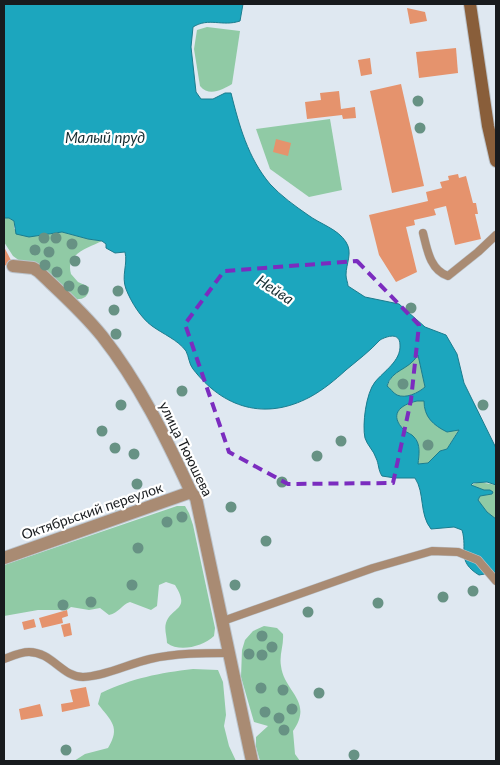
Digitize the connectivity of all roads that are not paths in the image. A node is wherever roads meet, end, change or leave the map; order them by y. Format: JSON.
{"nodes":[{"id":1,"x":470,"y":4,"type":"edge"},
{"id":2,"x":496,"y":161,"type":"edge"},
{"id":3,"x":423,"y":233,"type":"dead end"},
{"id":4,"x":496,"y":235,"type":"edge"},
{"id":5,"x":13,"y":266,"type":"dead end"},
{"id":6,"x":191,"y":492,"type":"junction"},
{"id":7,"x":4,"y":558,"type":"edge"},
{"id":8,"x":496,"y":581,"type":"edge"},
{"id":9,"x":222,"y":621,"type":"junction"},
{"id":10,"x":229,"y":653,"type":"junction"},
{"id":11,"x":4,"y":659,"type":"edge"},
{"id":12,"x":252,"y":761,"type":"edge"}],
"edges":[{"from":1,"to":2,"type":"street"},
{"from":3,"to":4,"type":"lane"},
{"from":5,"to":6,"type":"street","name":"улица Тююшева"},
{"from":6,"to":7,"type":"street","name":"Октябрьский переулок"},
{"from":6,"to":9,"type":"street","name":"улица Тююшева"},
{"from":8,"to":9,"type":"lane"},
{"from":9,"to":10,"type":"street","name":"улица Тююшева"},
{"from":10,"to":11,"type":"lane"},
{"from":10,"to":12,"type":"street","name":"улица Тююшева"}]}
